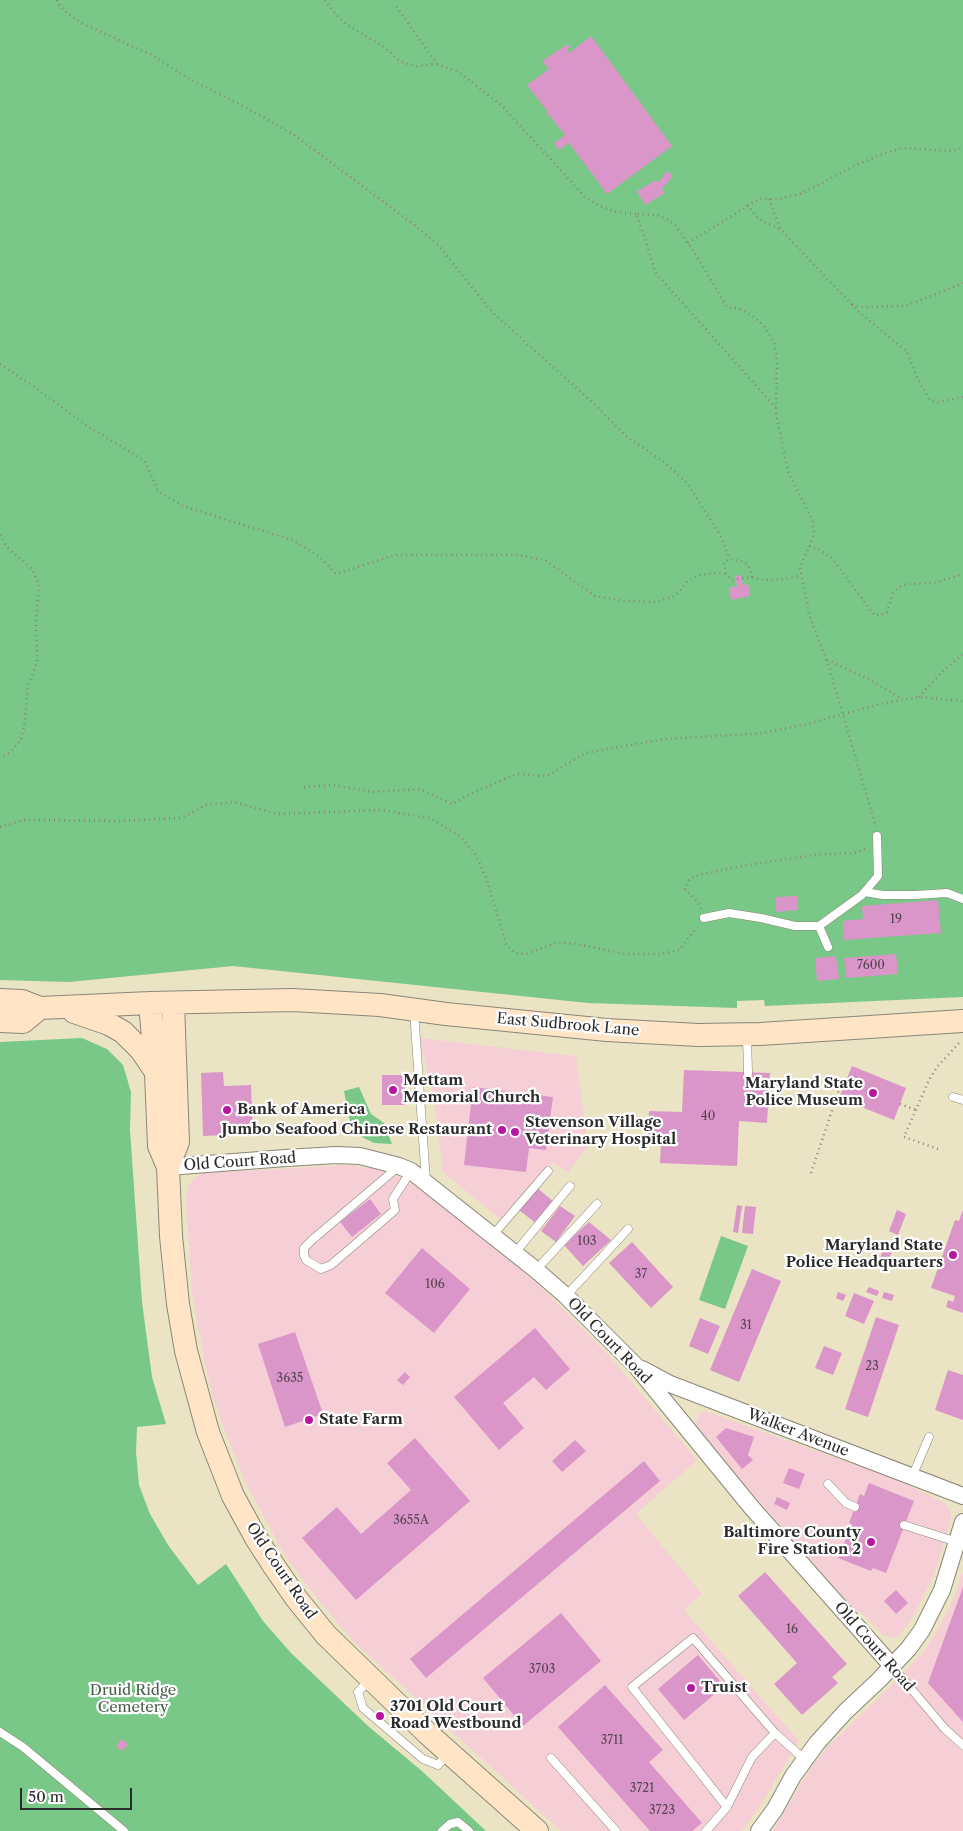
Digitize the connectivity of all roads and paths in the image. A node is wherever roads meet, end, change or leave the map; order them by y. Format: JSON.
{"nodes":[{"id":1,"x":57,"y":0,"type":"edge"},
{"id":2,"x":326,"y":0,"type":"edge"},
{"id":3,"x":396,"y":6,"type":"dead end"},
{"id":4,"x":437,"y":64,"type":"junction"},
{"id":5,"x":963,"y":148,"type":"edge"},
{"id":6,"x":769,"y":199,"type":"junction"},
{"id":7,"x":747,"y":205,"type":"junction"},
{"id":8,"x":636,"y":214,"type":"junction"},
{"id":9,"x":781,"y":230,"type":"junction"},
{"id":10,"x":688,"y":243,"type":"junction"},
{"id":11,"x":963,"y":283,"type":"edge"},
{"id":12,"x":851,"y":304,"type":"junction"},
{"id":13,"x":0,"y":364,"type":"edge"},
{"id":14,"x":963,"y":397,"type":"edge"},
{"id":15,"x":776,"y":408,"type":"junction"},
{"id":16,"x":0,"y":535,"type":"edge"},
{"id":17,"x":809,"y":546,"type":"junction"},
{"id":18,"x":730,"y":559,"type":"junction"},
{"id":19,"x":726,"y":574,"type":"junction"},
{"id":20,"x":963,"y":574,"type":"edge"},
{"id":21,"x":802,"y":576,"type":"junction"},
{"id":22,"x":752,"y":577,"type":"junction"},
{"id":23,"x":963,"y":654,"type":"edge"},
{"id":24,"x":827,"y":660,"type":"junction"},
{"id":25,"x":919,"y":697,"type":"junction"},
{"id":26,"x":903,"y":700,"type":"junction"},
{"id":27,"x":963,"y":701,"type":"edge"},
{"id":28,"x":842,"y":713,"type":"junction"},
{"id":29,"x":0,"y":758,"type":"edge"},
{"id":30,"x":304,"y":787,"type":"dead end"},
{"id":31,"x":0,"y":827,"type":"edge"},
{"id":32,"x":877,"y":836,"type":"junction"},
{"id":33,"x":865,"y":892,"type":"junction"},
{"id":34,"x":963,"y":899,"type":"edge"},
{"id":35,"x":704,"y":918,"type":"junction"},
{"id":36,"x":819,"y":926,"type":"junction"},
{"id":37,"x":828,"y":947,"type":"dead end"},
{"id":38,"x":0,"y":1000,"type":"edge"},
{"id":39,"x":150,"y":1003,"type":"junction"},
{"id":40,"x":173,"y":1003,"type":"junction"},
{"id":41,"x":50,"y":1008,"type":"junction"},
{"id":42,"x":414,"y":1010,"type":"junction"},
{"id":43,"x":0,"y":1021,"type":"edge"},
{"id":44,"x":963,"y":1021,"type":"edge"},
{"id":45,"x":747,"y":1034,"type":"junction"},
{"id":46,"x":959,"y":1043,"type":"dead end"},
{"id":47,"x":748,"y":1072,"type":"dead end"},
{"id":48,"x":156,"y":1073,"type":"junction"},
{"id":49,"x":846,"y":1082,"type":"dead end"},
{"id":50,"x":953,"y":1097,"type":"dead end"},
{"id":51,"x":963,"y":1100,"type":"edge"},
{"id":52,"x":900,"y":1104,"type":"dead end"},
{"id":53,"x":916,"y":1110,"type":"junction"},
{"id":54,"x":938,"y":1149,"type":"dead end"},
{"id":55,"x":168,"y":1167,"type":"junction"},
{"id":56,"x":405,"y":1169,"type":"junction"},
{"id":57,"x":548,"y":1172,"type":"dead end"},
{"id":58,"x":811,"y":1173,"type":"dead end"},
{"id":59,"x":426,"y":1183,"type":"junction"},
{"id":60,"x":570,"y":1186,"type":"dead end"},
{"id":61,"x":597,"y":1204,"type":"dead end"},
{"id":62,"x":628,"y":1229,"type":"dead end"},
{"id":63,"x":493,"y":1235,"type":"junction"},
{"id":64,"x":516,"y":1253,"type":"junction"},
{"id":65,"x":536,"y":1270,"type":"junction"},
{"id":66,"x":566,"y":1296,"type":"junction"},
{"id":67,"x":636,"y":1366,"type":"junction"},
{"id":68,"x":929,"y":1437,"type":"dead end"},
{"id":69,"x":912,"y":1477,"type":"junction"},
{"id":70,"x":828,"y":1484,"type":"dead end"},
{"id":71,"x":963,"y":1496,"type":"edge"},
{"id":72,"x":855,"y":1507,"type":"dead end"},
{"id":73,"x":963,"y":1522,"type":"edge"},
{"id":74,"x":904,"y":1525,"type":"dead end"},
{"id":75,"x":957,"y":1542,"type":"junction"},
{"id":76,"x":892,"y":1666,"type":"junction"},
{"id":77,"x":0,"y":1732,"type":"edge"},
{"id":78,"x":775,"y":1733,"type":"junction"},
{"id":79,"x":963,"y":1745,"type":"edge"},
{"id":80,"x":551,"y":1758,"type":"dead end"},
{"id":81,"x":805,"y":1760,"type":"junction"},
{"id":82,"x":727,"y":1807,"type":"junction"},
{"id":83,"x":124,"y":1831,"type":"edge"},
{"id":84,"x":442,"y":1831,"type":"edge"},
{"id":85,"x":469,"y":1831,"type":"edge"},
{"id":86,"x":537,"y":1831,"type":"edge"},
{"id":87,"x":616,"y":1831,"type":"edge"},
{"id":88,"x":706,"y":1831,"type":"edge"},
{"id":89,"x":760,"y":1831,"type":"edge"}],
"edges":[{"from":1,"to":18,"type":"path"},
{"from":2,"to":4,"type":"path"},
{"from":3,"to":4,"type":"path"},
{"from":4,"to":8,"type":"path"},
{"from":5,"to":6,"type":"path"},
{"from":6,"to":7,"type":"path"},
{"from":6,"to":9,"type":"path"},
{"from":7,"to":9,"type":"path"},
{"from":7,"to":10,"type":"path"},
{"from":8,"to":10,"type":"path"},
{"from":8,"to":15,"type":"path"},
{"from":9,"to":12,"type":"path"},
{"from":10,"to":15,"type":"path"},
{"from":11,"to":12,"type":"path"},
{"from":12,"to":14,"type":"path"},
{"from":13,"to":19,"type":"path"},
{"from":15,"to":17,"type":"path"},
{"from":16,"to":29,"type":"path"},
{"from":17,"to":20,"type":"path"},
{"from":17,"to":21,"type":"path"},
{"from":18,"to":19,"type":"path"},
{"from":18,"to":22,"type":"path"},
{"from":19,"to":22,"type":"path"},
{"from":21,"to":22,"type":"path"},
{"from":21,"to":24,"type":"path"},
{"from":23,"to":25,"type":"path"},
{"from":24,"to":26,"type":"path"},
{"from":24,"to":28,"type":"path"},
{"from":25,"to":26,"type":"path"},
{"from":25,"to":27,"type":"path"},
{"from":26,"to":28,"type":"path"},
{"from":28,"to":30,"type":"path"},
{"from":28,"to":32,"type":"path"},
{"from":31,"to":35,"type":"path"},
{"from":32,"to":33,"type":"lane"},
{"from":32,"to":35,"type":"path"},
{"from":33,"to":34,"type":"lane"},
{"from":33,"to":36,"type":"lane"},
{"from":35,"to":36,"type":"lane"},
{"from":36,"to":37,"type":"lane"},
{"from":38,"to":41,"type":"main road"},
{"from":39,"to":40,"type":"main road"},
{"from":39,"to":41,"type":"main road"},
{"from":39,"to":48,"type":"main road","name":"Old Court Road"},
{"from":40,"to":42,"type":"main road","name":"East Sudbrook Lane"},
{"from":40,"to":55,"type":"main road","name":"Old Court Road"},
{"from":41,"to":43,"type":"main road"},
{"from":41,"to":48,"type":"main road"},
{"from":42,"to":45,"type":"main road","name":"East Sudbrook Lane"},
{"from":42,"to":59,"type":"lane"},
{"from":44,"to":45,"type":"main road","name":"East Sudbrook Lane"},
{"from":45,"to":47,"type":"lane"},
{"from":46,"to":53,"type":"path"},
{"from":48,"to":55,"type":"main road","name":"Old Court Road"},
{"from":49,"to":58,"type":"path"},
{"from":50,"to":51,"type":"lane"},
{"from":52,"to":53,"type":"path"},
{"from":53,"to":54,"type":"path"},
{"from":55,"to":56,"type":"street","name":"Old Court Road"},
{"from":55,"to":86,"type":"main road","name":"Old Court Road"},
{"from":56,"to":56,"type":"lane"},
{"from":56,"to":59,"type":"street","name":"Old Court Road"},
{"from":57,"to":63,"type":"lane"},
{"from":59,"to":63,"type":"street","name":"Old Court Road"},
{"from":60,"to":64,"type":"lane"},
{"from":61,"to":65,"type":"lane"},
{"from":62,"to":66,"type":"lane"},
{"from":63,"to":64,"type":"street","name":"Old Court Road"},
{"from":64,"to":65,"type":"street","name":"Old Court Road"},
{"from":65,"to":66,"type":"street","name":"Old Court Road"},
{"from":66,"to":67,"type":"street","name":"Old Court Road"},
{"from":67,"to":69,"type":"street","name":"Walker Avenue"},
{"from":67,"to":76,"type":"street","name":"Old Court Road"},
{"from":68,"to":69,"type":"lane"},
{"from":69,"to":71,"type":"street","name":"Walker Avenue"},
{"from":70,"to":72,"type":"lane"},
{"from":73,"to":75,"type":"street"},
{"from":74,"to":75,"type":"lane"},
{"from":75,"to":76,"type":"street"},
{"from":76,"to":79,"type":"lane","name":"Old Court Road"},
{"from":76,"to":81,"type":"street"},
{"from":77,"to":83,"type":"lane"},
{"from":78,"to":81,"type":"lane"},
{"from":78,"to":82,"type":"lane"},
{"from":78,"to":82,"type":"lane"},
{"from":80,"to":87,"type":"lane"},
{"from":81,"to":89,"type":"street"},
{"from":82,"to":88,"type":"lane"},
{"from":84,"to":85,"type":"lane"}]}
